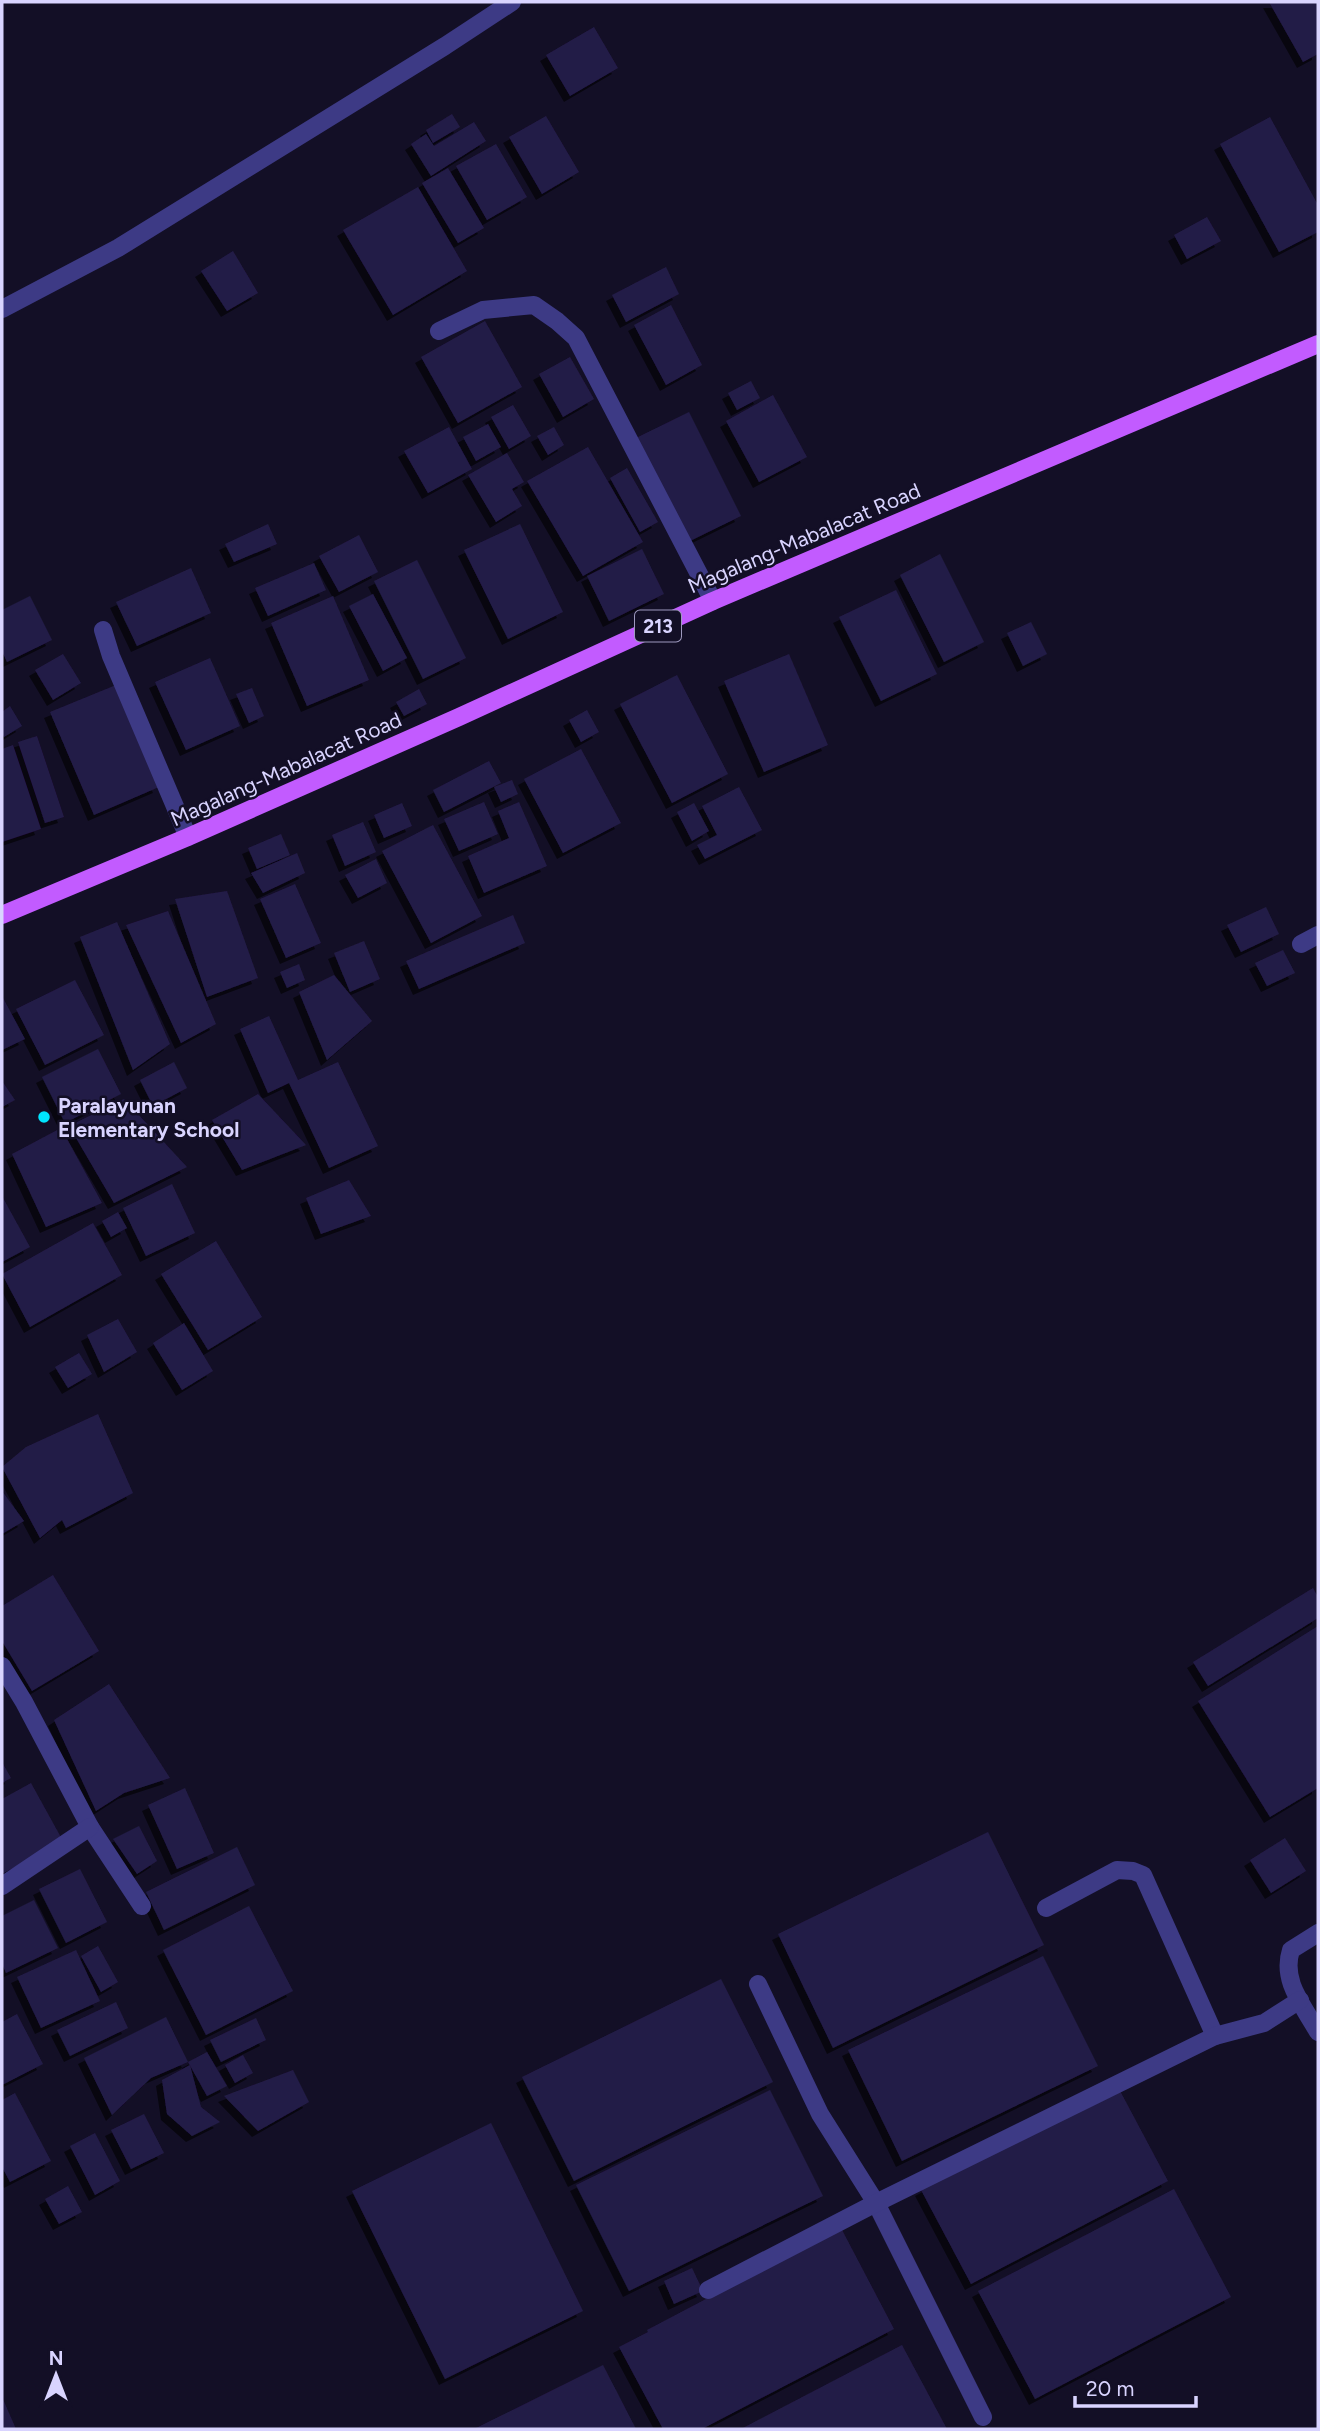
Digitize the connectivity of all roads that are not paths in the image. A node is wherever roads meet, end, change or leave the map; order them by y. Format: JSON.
{"nodes":[{"id":1,"x":512,"y":2,"type":"edge"},
{"id":2,"x":2,"y":309,"type":"edge"},
{"id":3,"x":439,"y":331,"type":"dead end"},
{"id":4,"x":1318,"y":344,"type":"edge"},
{"id":5,"x":713,"y":601,"type":"junction"},
{"id":6,"x":103,"y":630,"type":"dead end"},
{"id":7,"x":188,"y":837,"type":"junction"},
{"id":8,"x":2,"y":915,"type":"edge"},
{"id":9,"x":1318,"y":935,"type":"edge"},
{"id":10,"x":1301,"y":944,"type":"dead end"},
{"id":11,"x":2,"y":1665,"type":"edge"},
{"id":12,"x":90,"y":1827,"type":"junction"},
{"id":13,"x":2,"y":1886,"type":"edge"},
{"id":14,"x":142,"y":1906,"type":"dead end"},
{"id":15,"x":1046,"y":1908,"type":"dead end"},
{"id":16,"x":1318,"y":1933,"type":"edge"},
{"id":17,"x":758,"y":1984,"type":"dead end"},
{"id":18,"x":1300,"y":2000,"type":"junction"},
{"id":19,"x":1318,"y":2032,"type":"edge"},
{"id":20,"x":1214,"y":2036,"type":"junction"},
{"id":21,"x":876,"y":2203,"type":"junction"},
{"id":22,"x":708,"y":2290,"type":"dead end"},
{"id":23,"x":983,"y":2417,"type":"dead end"}],
"edges":[{"from":1,"to":2,"type":"street"},
{"from":3,"to":5,"type":"street"},
{"from":4,"to":5,"type":"main road","name":"Magalang-Mabalacat Road","number":"213"},
{"from":5,"to":7,"type":"main road","name":"Magalang-Mabalacat Road","number":"213"},
{"from":6,"to":7,"type":"street"},
{"from":7,"to":8,"type":"main road","name":"Magalang-Mabalacat Road","number":"213"},
{"from":9,"to":10,"type":"street"},
{"from":11,"to":12,"type":"street"},
{"from":12,"to":13,"type":"street"},
{"from":12,"to":14,"type":"street"},
{"from":15,"to":20,"type":"street"},
{"from":16,"to":18,"type":"street"},
{"from":17,"to":21,"type":"street"},
{"from":18,"to":19,"type":"street"},
{"from":18,"to":20,"type":"street"},
{"from":20,"to":21,"type":"street"},
{"from":21,"to":22,"type":"street"},
{"from":21,"to":23,"type":"street"}]}
